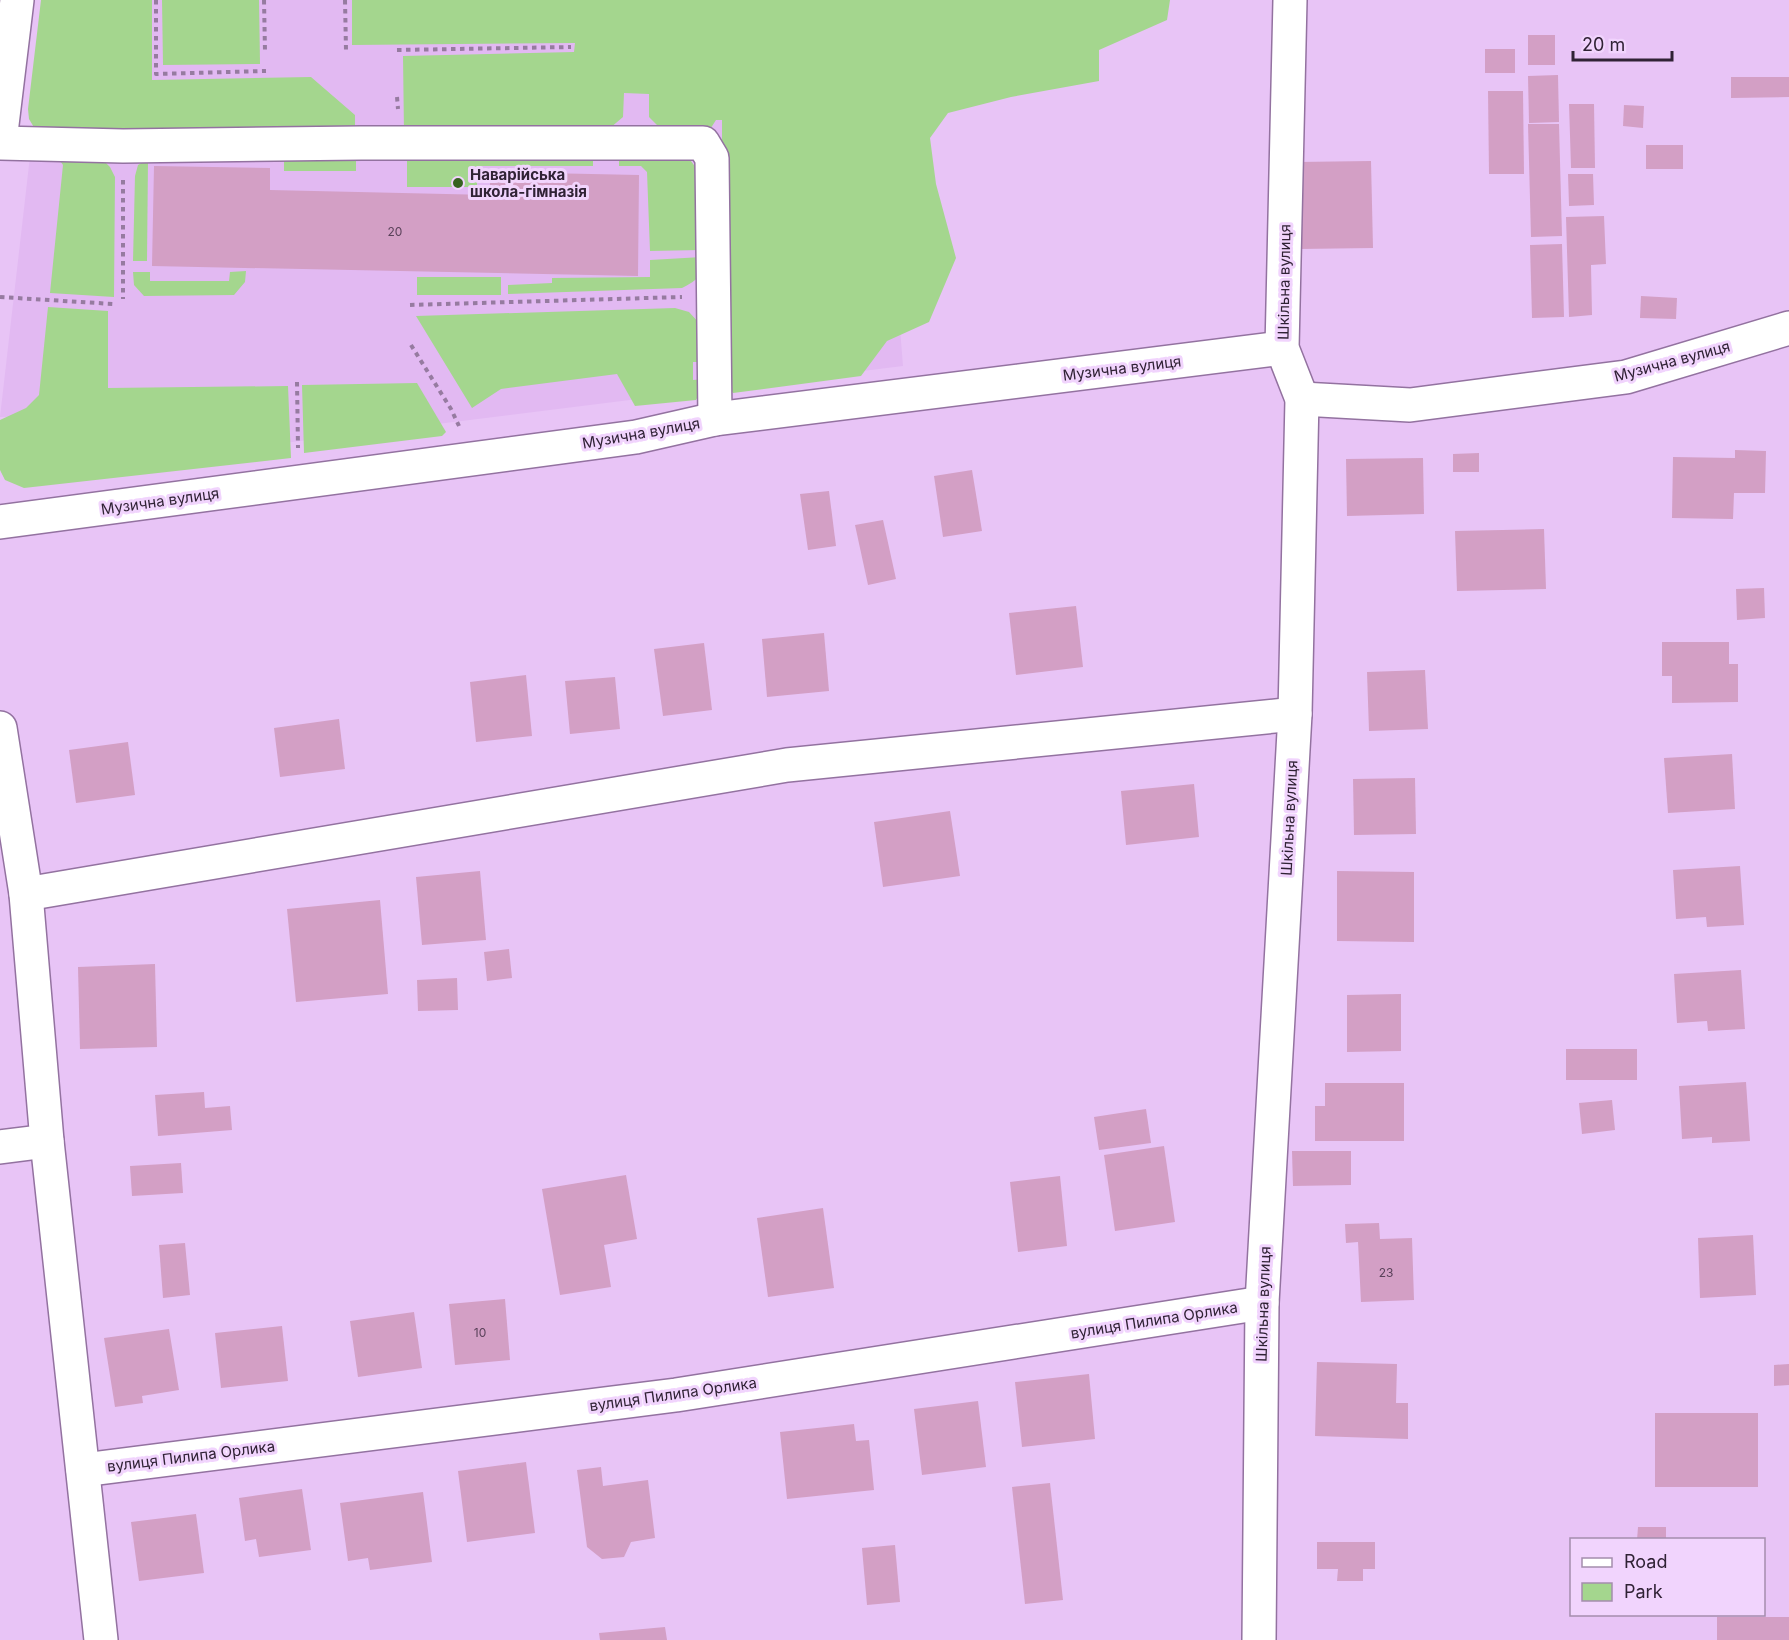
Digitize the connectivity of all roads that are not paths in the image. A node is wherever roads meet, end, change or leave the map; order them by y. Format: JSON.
{"nodes":[{"id":1,"x":17,"y":0,"type":"edge"},
{"id":2,"x":1290,"y":0,"type":"edge"},
{"id":3,"x":5,"y":54,"type":"edge"},
{"id":4,"x":0,"y":142,"type":"edge"},
{"id":5,"x":1789,"y":328,"type":"edge"},
{"id":6,"x":1282,"y":348,"type":"junction"},
{"id":7,"x":1302,"y":399,"type":"junction"},
{"id":8,"x":715,"y":419,"type":"junction"},
{"id":9,"x":0,"y":522,"type":"edge"},
{"id":10,"x":1295,"y":714,"type":"junction"},
{"id":11,"x":0,"y":728,"type":"edge"},
{"id":12,"x":26,"y":894,"type":"junction"},
{"id":13,"x":47,"y":1141,"type":"junction"},
{"id":14,"x":0,"y":1147,"type":"edge"},
{"id":15,"x":1262,"y":1303,"type":"junction"},
{"id":16,"x":83,"y":1470,"type":"junction"},
{"id":17,"x":101,"y":1640,"type":"edge"},
{"id":18,"x":1259,"y":1640,"type":"edge"}],
"edges":[{"from":1,"to":3,"type":"street"},
{"from":2,"to":6,"type":"street","name":"Шкільна вулиця"},
{"from":3,"to":4,"type":"street"},
{"from":4,"to":8,"type":"street"},
{"from":5,"to":7,"type":"street","name":"Музична вулиця"},
{"from":6,"to":7,"type":"street","name":"Шкільна вулиця"},
{"from":6,"to":8,"type":"street","name":"Музична вулиця"},
{"from":7,"to":10,"type":"street","name":"Шкільна вулиця"},
{"from":8,"to":9,"type":"street","name":"Музична вулиця"},
{"from":10,"to":12,"type":"street"},
{"from":10,"to":15,"type":"street","name":"Шкільна вулиця"},
{"from":11,"to":12,"type":"street"},
{"from":12,"to":13,"type":"street"},
{"from":13,"to":14,"type":"street"},
{"from":13,"to":16,"type":"street"},
{"from":15,"to":16,"type":"street","name":"вулиця Пилипа Орлика"},
{"from":15,"to":18,"type":"street","name":"Шкільна вулиця"},
{"from":16,"to":17,"type":"street"}]}
